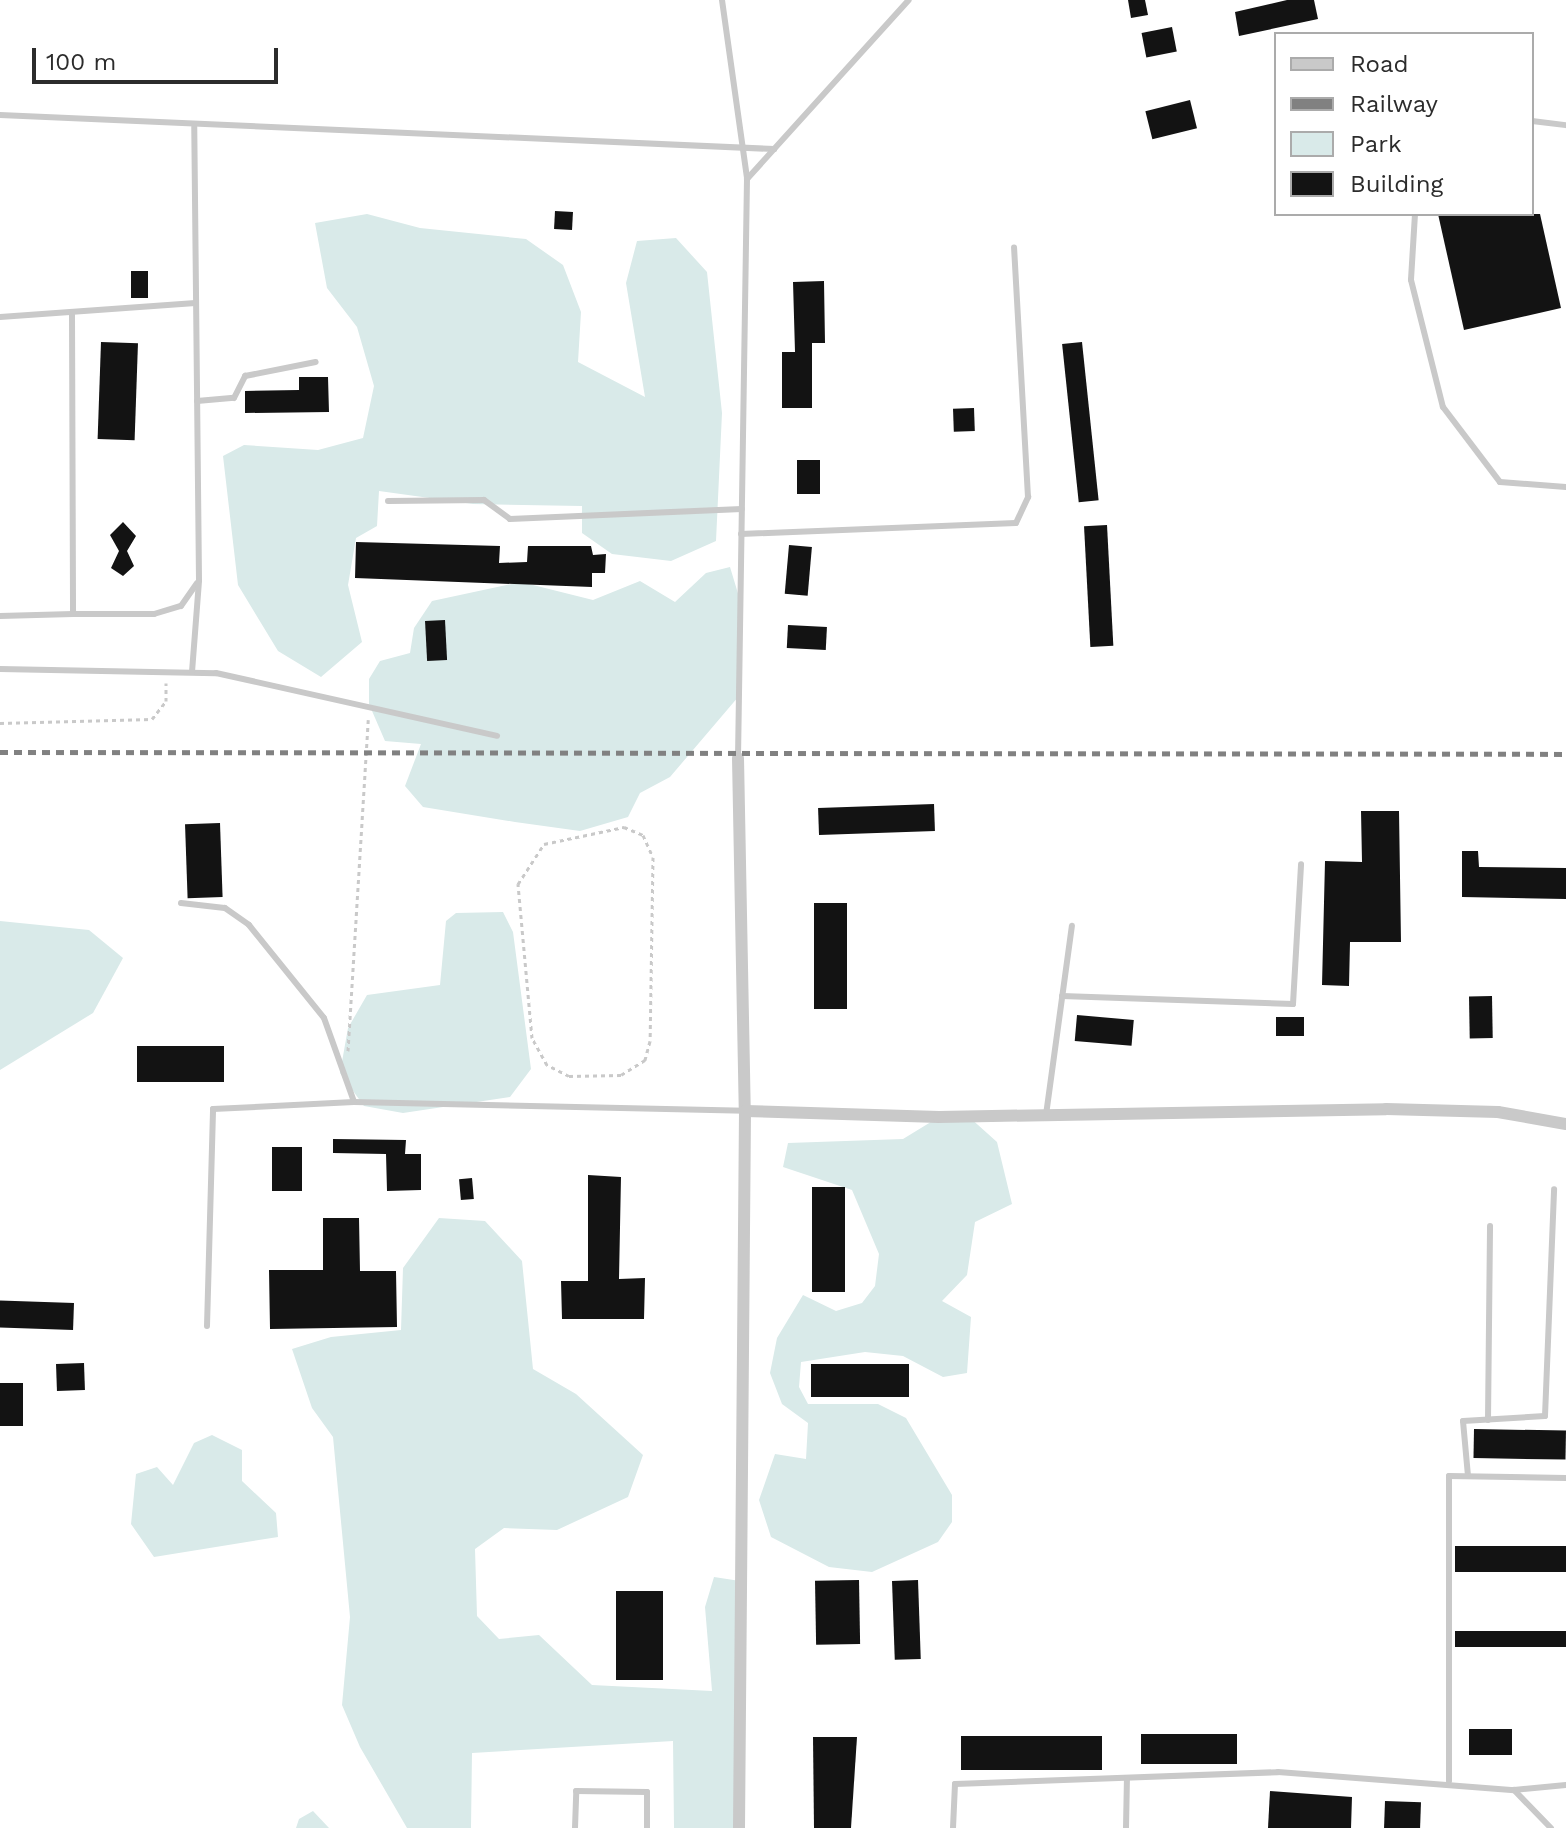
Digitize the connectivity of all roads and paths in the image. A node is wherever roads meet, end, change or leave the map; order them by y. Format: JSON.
{"nodes":[{"id":1,"x":722,"y":0,"type":"edge"},
{"id":2,"x":909,"y":0,"type":"edge"},
{"id":3,"x":0,"y":115,"type":"edge"},
{"id":4,"x":1534,"y":121,"type":"edge"},
{"id":5,"x":1566,"y":125,"type":"edge"},
{"id":6,"x":194,"y":127,"type":"junction"},
{"id":7,"x":745,"y":148,"type":"junction"},
{"id":8,"x":774,"y":149,"type":"junction"},
{"id":9,"x":747,"y":179,"type":"junction"},
{"id":10,"x":1415,"y":216,"type":"edge"},
{"id":11,"x":1014,"y":247,"type":"dead end"},
{"id":12,"x":196,"y":303,"type":"junction"},
{"id":13,"x":72,"y":315,"type":"junction"},
{"id":14,"x":0,"y":317,"type":"edge"},
{"id":15,"x":316,"y":362,"type":"dead end"},
{"id":16,"x":197,"y":401,"type":"junction"},
{"id":17,"x":1566,"y":487,"type":"edge"},
{"id":18,"x":388,"y":501,"type":"dead end"},
{"id":19,"x":742,"y":509,"type":"junction"},
{"id":20,"x":741,"y":534,"type":"junction"},
{"id":21,"x":199,"y":580,"type":"junction"},
{"id":22,"x":73,"y":614,"type":"junction"},
{"id":23,"x":0,"y":616,"type":"edge"},
{"id":24,"x":0,"y":669,"type":"edge"},
{"id":25,"x":165,"y":671,"type":"junction"},
{"id":26,"x":192,"y":672,"type":"junction"},
{"id":27,"x":369,"y":704,"type":"junction"},
{"id":28,"x":0,"y":723,"type":"edge"},
{"id":29,"x":497,"y":736,"type":"dead end"},
{"id":30,"x":738,"y":758,"type":"joint"},
{"id":31,"x":653,"y":857,"type":"joint"},
{"id":32,"x":1301,"y":864,"type":"dead end"},
{"id":33,"x":181,"y":903,"type":"dead end"},
{"id":34,"x":1072,"y":926,"type":"dead end"},
{"id":35,"x":1062,"y":996,"type":"junction"},
{"id":36,"x":346,"y":1069,"type":"junction"},
{"id":37,"x":354,"y":1102,"type":"junction"},
{"id":38,"x":745,"y":1111,"type":"junction"},
{"id":39,"x":1046,"y":1115,"type":"junction"},
{"id":40,"x":1566,"y":1124,"type":"edge"},
{"id":41,"x":1554,"y":1189,"type":"dead end"},
{"id":42,"x":1490,"y":1226,"type":"dead end"},
{"id":43,"x":207,"y":1326,"type":"dead end"},
{"id":44,"x":1488,"y":1420,"type":"junction"},
{"id":45,"x":1468,"y":1476,"type":"junction"},
{"id":46,"x":1566,"y":1478,"type":"edge"},
{"id":47,"x":1127,"y":1778,"type":"junction"},
{"id":48,"x":1449,"y":1781,"type":"junction"},
{"id":49,"x":1566,"y":1785,"type":"edge"},
{"id":50,"x":1514,"y":1790,"type":"junction"},
{"id":51,"x":575,"y":1828,"type":"edge"},
{"id":52,"x":647,"y":1828,"type":"edge"},
{"id":53,"x":739,"y":1828,"type":"edge"},
{"id":54,"x":953,"y":1828,"type":"edge"},
{"id":55,"x":1126,"y":1828,"type":"edge"},
{"id":56,"x":1551,"y":1828,"type":"edge"}],
"edges":[{"from":1,"to":7,"type":"lane"},
{"from":2,"to":8,"type":"lane"},
{"from":3,"to":6,"type":"lane"},
{"from":4,"to":5,"type":"lane"},
{"from":6,"to":7,"type":"lane"},
{"from":6,"to":12,"type":"lane"},
{"from":7,"to":8,"type":"lane"},
{"from":7,"to":9,"type":"lane"},
{"from":8,"to":9,"type":"lane"},
{"from":9,"to":19,"type":"lane"},
{"from":10,"to":17,"type":"lane"},
{"from":11,"to":20,"type":"lane"},
{"from":12,"to":13,"type":"lane"},
{"from":12,"to":16,"type":"lane"},
{"from":13,"to":14,"type":"lane"},
{"from":13,"to":22,"type":"lane"},
{"from":15,"to":16,"type":"lane"},
{"from":16,"to":21,"type":"lane"},
{"from":18,"to":19,"type":"lane"},
{"from":19,"to":20,"type":"lane"},
{"from":20,"to":30,"type":"lane"},
{"from":21,"to":22,"type":"lane"},
{"from":21,"to":26,"type":"lane"},
{"from":22,"to":23,"type":"lane"},
{"from":24,"to":25,"type":"lane"},
{"from":25,"to":26,"type":"lane"},
{"from":25,"to":28,"type":"path"},
{"from":26,"to":27,"type":"lane"},
{"from":27,"to":29,"type":"lane"},
{"from":27,"to":36,"type":"path"},
{"from":30,"to":38,"type":"street"},
{"from":31,"to":31,"type":"path"},
{"from":32,"to":35,"type":"lane"},
{"from":33,"to":36,"type":"lane"},
{"from":34,"to":35,"type":"lane"},
{"from":35,"to":39,"type":"lane"},
{"from":36,"to":37,"type":"lane"},
{"from":37,"to":38,"type":"lane"},
{"from":37,"to":43,"type":"lane"},
{"from":38,"to":39,"type":"street"},
{"from":38,"to":53,"type":"street"},
{"from":39,"to":40,"type":"street"},
{"from":41,"to":44,"type":"lane"},
{"from":42,"to":44,"type":"lane"},
{"from":44,"to":45,"type":"lane"},
{"from":45,"to":46,"type":"lane"},
{"from":45,"to":48,"type":"lane"},
{"from":47,"to":48,"type":"lane"},
{"from":47,"to":54,"type":"lane"},
{"from":47,"to":55,"type":"lane"},
{"from":48,"to":50,"type":"lane"},
{"from":49,"to":50,"type":"lane"},
{"from":50,"to":56,"type":"lane"},
{"from":51,"to":52,"type":"lane"}]}
